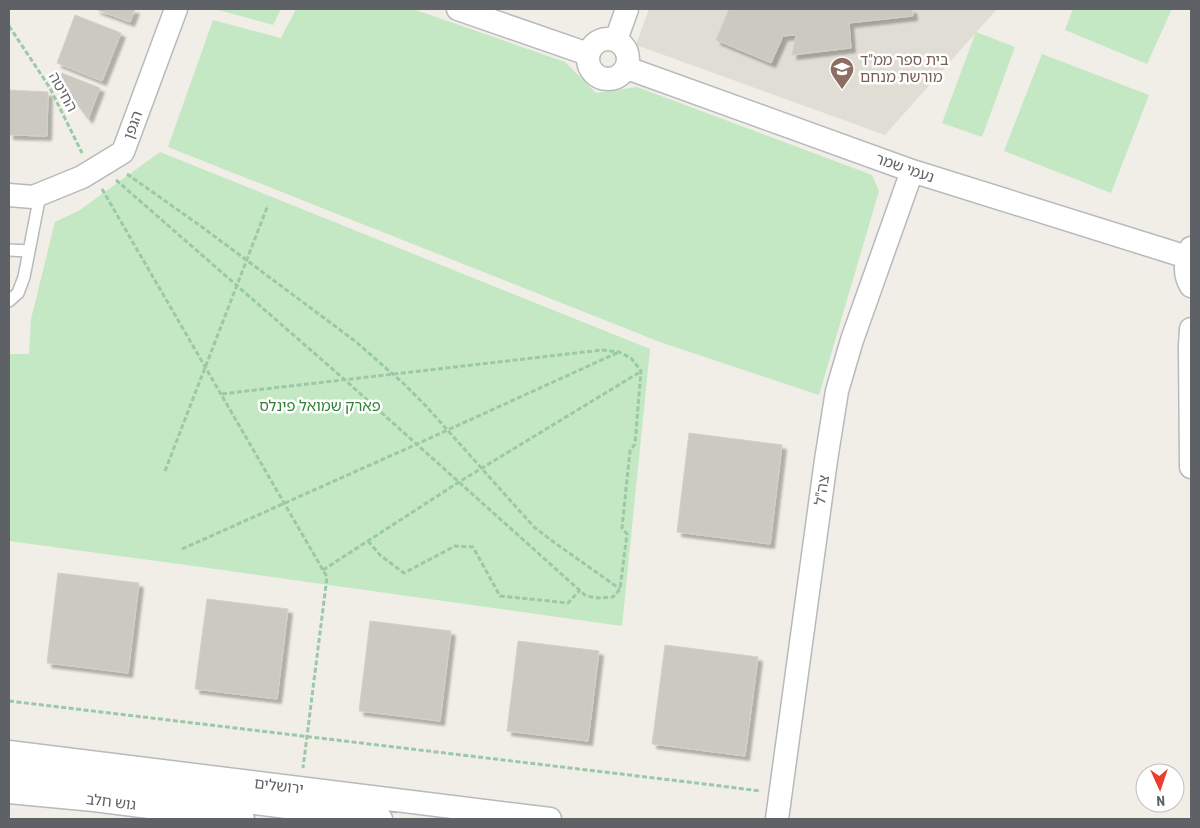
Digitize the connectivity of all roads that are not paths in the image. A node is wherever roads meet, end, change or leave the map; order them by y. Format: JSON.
{"nodes":[{"id":1,"x":176,"y":9,"type":"edge"},
{"id":2,"x":458,"y":9,"type":"edge"},
{"id":3,"x":626,"y":9,"type":"edge"},
{"id":4,"x":616,"y":40,"type":"junction"},
{"id":5,"x":588,"y":54,"type":"junction"},
{"id":6,"x":627,"y":68,"type":"junction"},
{"id":7,"x":912,"y":171,"type":"junction"},
{"id":8,"x":40,"y":194,"type":"junction"},
{"id":9,"x":9,"y":196,"type":"edge"},
{"id":10,"x":9,"y":250,"type":"edge"},
{"id":11,"x":29,"y":251,"type":"junction"},
{"id":12,"x":1189,"y":253,"type":"edge"},
{"id":13,"x":1191,"y":286,"type":"edge"},
{"id":14,"x":9,"y":301,"type":"edge"},
{"id":15,"x":1191,"y":329,"type":"edge"},
{"id":16,"x":1191,"y":467,"type":"edge"},
{"id":17,"x":9,"y":752,"type":"edge"},
{"id":18,"x":9,"y":772,"type":"edge"},
{"id":19,"x":9,"y":792,"type":"edge"},
{"id":20,"x":92,"y":809,"type":"edge"},
{"id":21,"x":243,"y":819,"type":"edge"},
{"id":22,"x":381,"y":819,"type":"edge"},
{"id":23,"x":550,"y":819,"type":"edge"},
{"id":24,"x":778,"y":819,"type":"edge"}],
"edges":[{"from":1,"to":8,"type":"street","name":"הגפן"},
{"from":2,"to":5,"type":"street"},
{"from":3,"to":4,"type":"street"},
{"from":4,"to":5,"type":"street"},
{"from":4,"to":6,"type":"street"},
{"from":5,"to":6,"type":"street"},
{"from":6,"to":7,"type":"street","name":"נעמי שמר"},
{"from":7,"to":12,"type":"street","name":"נעמי שמר"},
{"from":7,"to":24,"type":"street","name":"צה\"ל"},
{"from":8,"to":9,"type":"street","name":"הגפן"},
{"from":8,"to":11,"type":"lane"},
{"from":10,"to":11,"type":"lane"},
{"from":11,"to":14,"type":"lane"},
{"from":12,"to":13,"type":"street"},
{"from":15,"to":16,"type":"street"},
{"from":17,"to":23,"type":"street","name":"ירושלים"},
{"from":18,"to":22,"type":"street","name":"ירושלים"},
{"from":19,"to":20,"type":"street","name":"גוש חלב"},
{"from":20,"to":21,"type":"street","name":"גוש חלב"}]}
